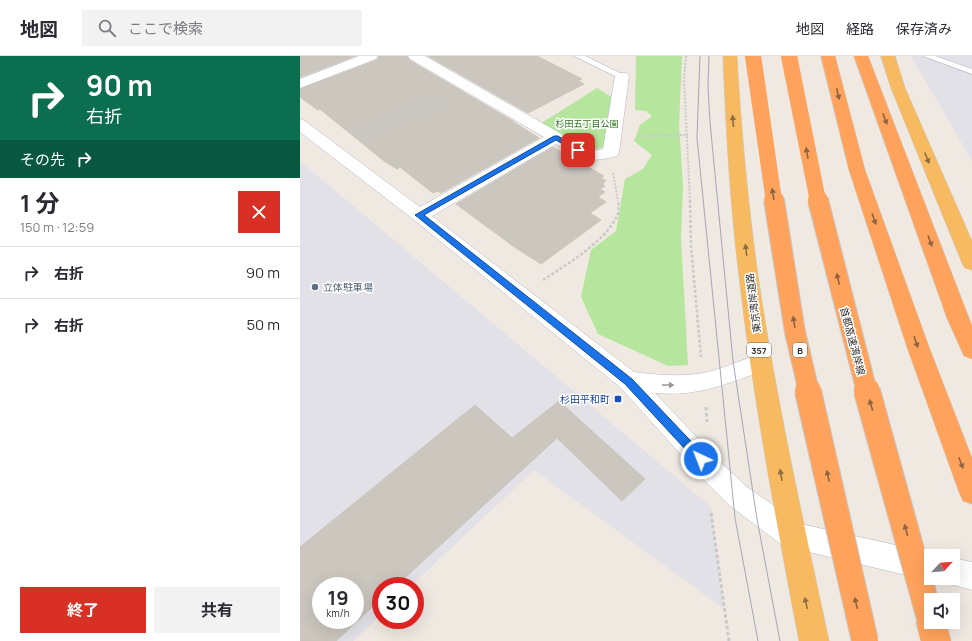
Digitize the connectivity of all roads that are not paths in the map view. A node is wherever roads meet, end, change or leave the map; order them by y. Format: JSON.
{"nodes":[{"id":1,"x":371,"y":56,"type":"edge"},
{"id":2,"x":415,"y":56,"type":"edge"},
{"id":3,"x":578,"y":56,"type":"edge"},
{"id":4,"x":730,"y":56,"type":"edge"},
{"id":5,"x":753,"y":56,"type":"edge"},
{"id":6,"x":789,"y":56,"type":"edge"},
{"id":7,"x":828,"y":56,"type":"edge"},
{"id":8,"x":861,"y":56,"type":"edge"},
{"id":9,"x":888,"y":56,"type":"edge"},
{"id":10,"x":927,"y":56,"type":"edge"},
{"id":11,"x":972,"y":72,"type":"edge"},
{"id":12,"x":622,"y":76,"type":"joint"},
{"id":13,"x":300,"y":84,"type":"edge"},
{"id":14,"x":300,"y":124,"type":"edge"},
{"id":15,"x":556,"y":137,"type":"junction"},
{"id":16,"x":419,"y":215,"type":"junction"},
{"id":17,"x":972,"y":263,"type":"edge"},
{"id":18,"x":958,"y":318,"type":"junction"},
{"id":19,"x":972,"y":338,"type":"edge"},
{"id":20,"x":972,"y":350,"type":"edge"},
{"id":21,"x":760,"y":363,"type":"junction"},
{"id":22,"x":629,"y":381,"type":"junction"},
{"id":23,"x":972,"y":492,"type":"edge"},
{"id":24,"x":792,"y":535,"type":"junction"},
{"id":25,"x":924,"y":565,"type":"edge"},
{"id":26,"x":960,"y":573,"type":"edge"},
{"id":27,"x":972,"y":576,"type":"edge"},
{"id":28,"x":924,"y":597,"type":"edge"},
{"id":29,"x":933,"y":629,"type":"edge"},
{"id":30,"x":814,"y":641,"type":"edge"},
{"id":31,"x":865,"y":641,"type":"edge"},
{"id":32,"x":936,"y":641,"type":"edge"}],
"edges":[{"from":1,"to":13,"type":"street"},
{"from":2,"to":15,"type":"street"},
{"from":3,"to":12,"type":"lane"},
{"from":21,"to":4,"type":"highway","name":"東京湾岸道路","number":"357","one_way":true},
{"from":31,"to":5,"type":"highway","number":"B","one_way":true,"bridge":true},
{"from":28,"to":6,"type":"highway","name":"首都高速湾岸線","one_way":true,"bridge":true},
{"from":7,"to":23,"type":"highway","one_way":true},
{"from":8,"to":18,"type":"highway","one_way":true},
{"from":9,"to":17,"type":"highway","one_way":true},
{"from":10,"to":11,"type":"lane"},
{"from":12,"to":15,"type":"street"},
{"from":14,"to":16,"type":"street"},
{"from":15,"to":16,"type":"street"},
{"from":16,"to":22,"type":"street"},
{"from":18,"to":19,"type":"highway"},
{"from":18,"to":20,"type":"highway"},
{"from":22,"to":21,"type":"street","one_way":true},
{"from":24,"to":21,"type":"highway","name":"東京湾岸道路","number":"357","one_way":true},
{"from":22,"to":24,"type":"street"},
{"from":24,"to":25,"type":"street"},
{"from":30,"to":24,"type":"highway","name":"東京湾岸道路","number":"357","one_way":true},
{"from":26,"to":27,"type":"street"},
{"from":29,"to":32,"type":"highway","name":"首都高速湾岸線"}]}
